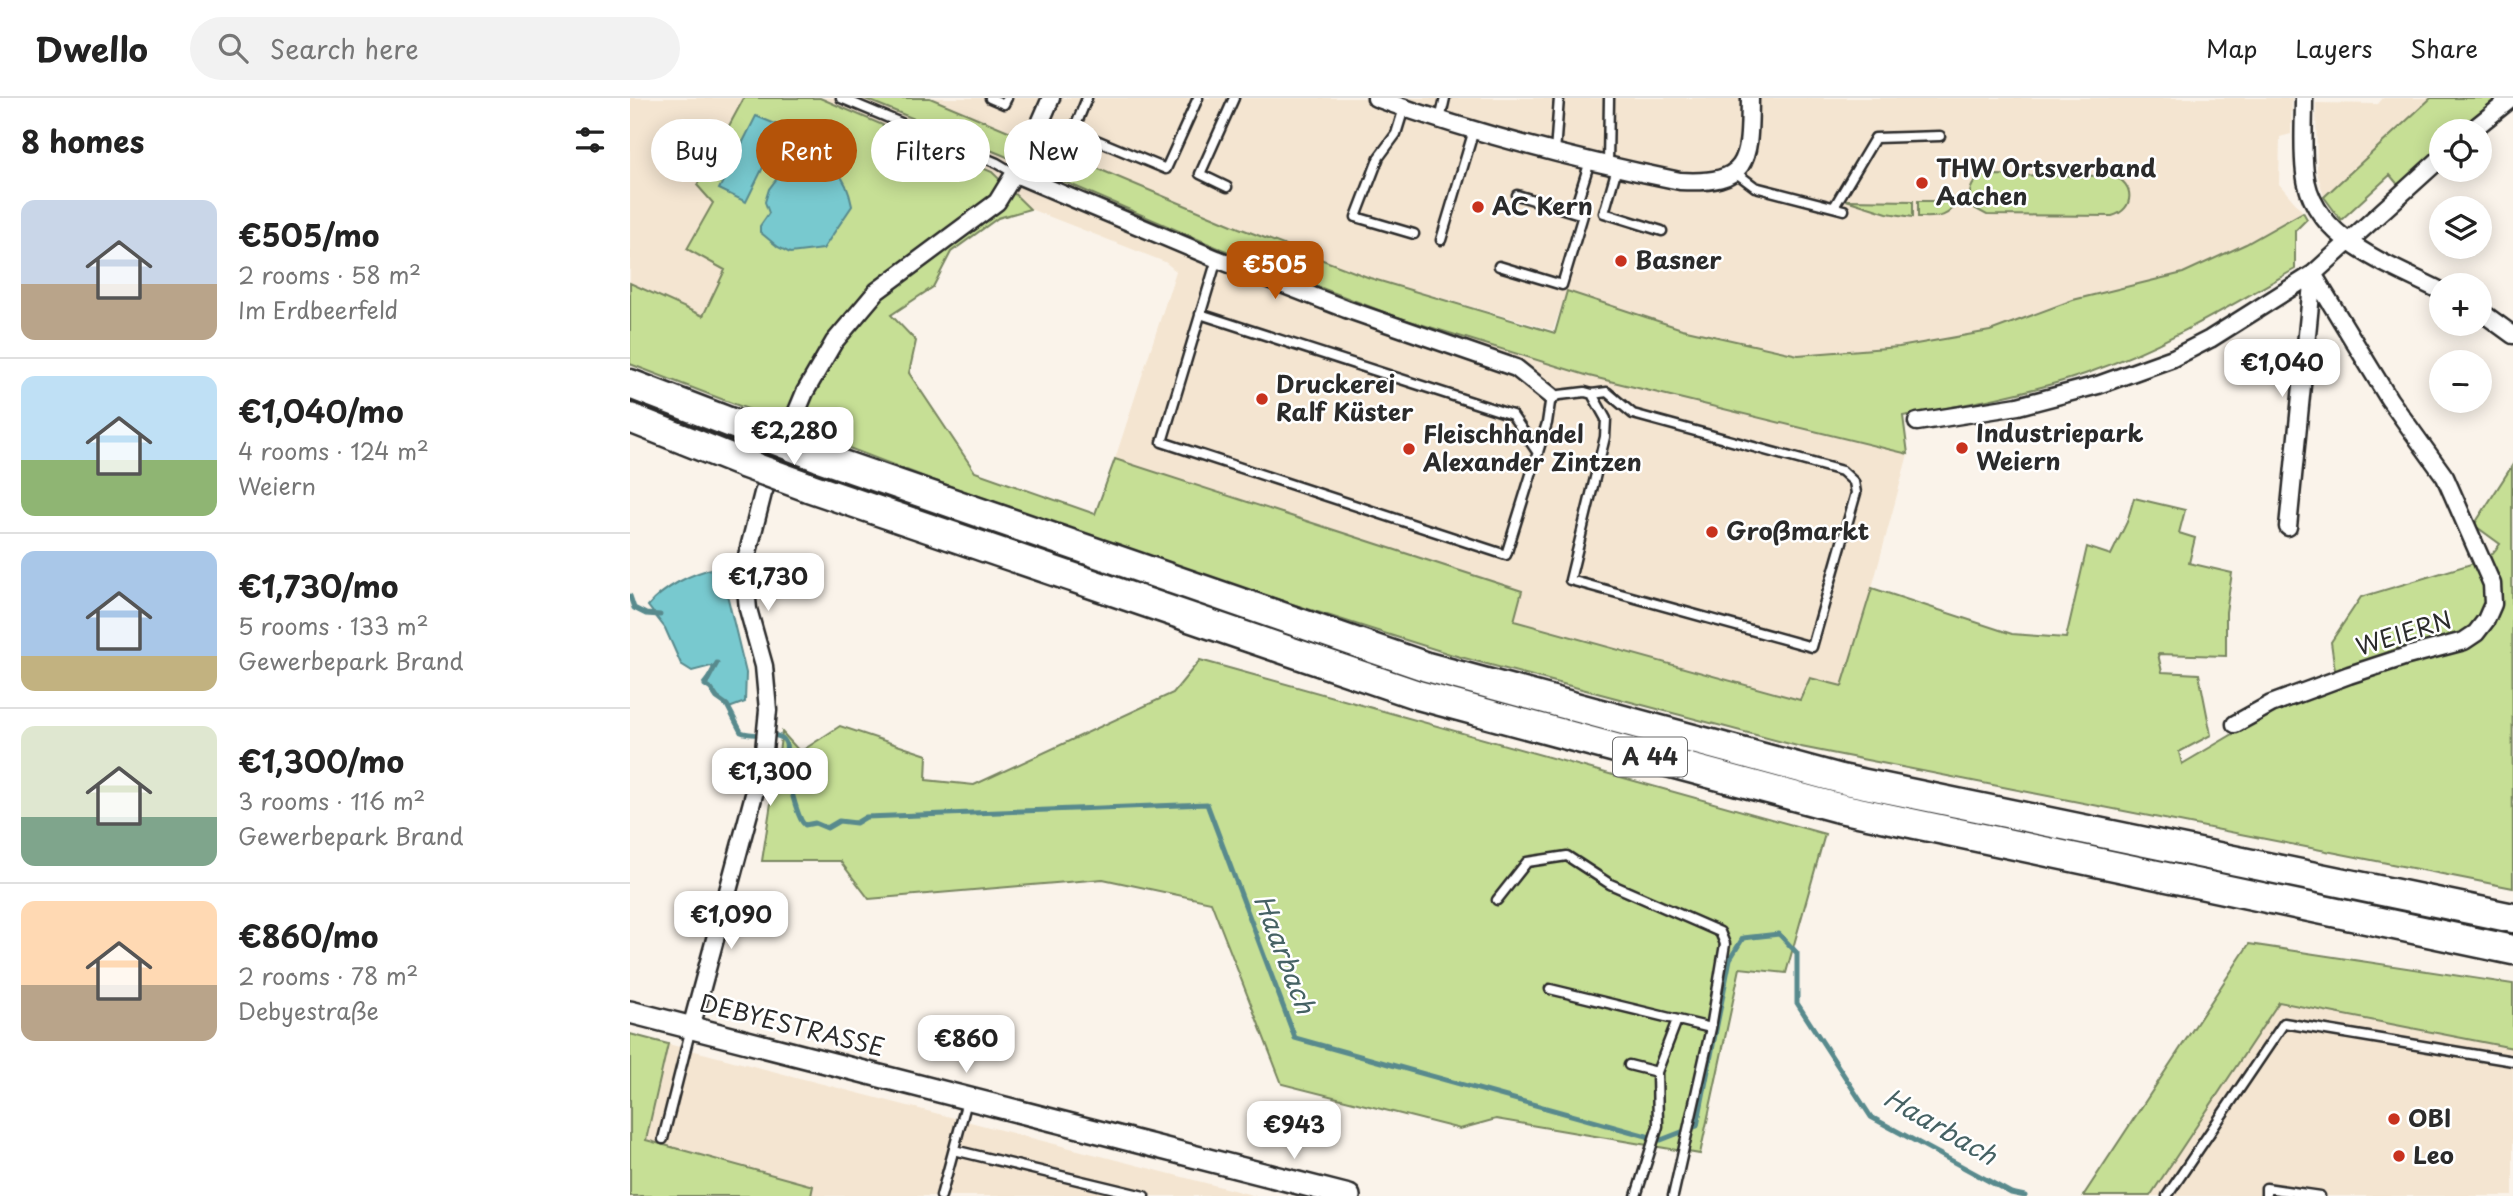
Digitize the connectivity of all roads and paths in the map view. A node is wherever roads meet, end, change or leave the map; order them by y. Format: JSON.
{"nodes":[{"id":1,"x":841,"y":98,"type":"edge"},
{"id":2,"x":990,"y":98,"type":"edge"},
{"id":3,"x":1007,"y":98,"type":"edge"},
{"id":4,"x":1051,"y":98,"type":"edge"},
{"id":5,"x":1087,"y":98,"type":"edge"},
{"id":6,"x":1198,"y":98,"type":"edge"},
{"id":7,"x":1234,"y":98,"type":"edge"},
{"id":8,"x":1376,"y":98,"type":"edge"},
{"id":9,"x":1445,"y":98,"type":"edge"},
{"id":10,"x":1559,"y":98,"type":"edge"},
{"id":11,"x":1609,"y":98,"type":"edge"},
{"id":12,"x":1750,"y":98,"type":"edge"},
{"id":13,"x":2304,"y":98,"type":"edge"},
{"id":14,"x":2512,"y":98,"type":"edge"},
{"id":15,"x":1404,"y":108,"type":"junction"},
{"id":16,"x":1041,"y":119,"type":"edge"},
{"id":17,"x":2486,"y":119,"type":"edge"},
{"id":18,"x":1440,"y":120,"type":"junction"},
{"id":19,"x":1474,"y":130,"type":"junction"},
{"id":20,"x":1940,"y":136,"type":"dead end"},
{"id":21,"x":1555,"y":153,"type":"junction"},
{"id":22,"x":1590,"y":161,"type":"junction"},
{"id":23,"x":1004,"y":167,"type":"edge"},
{"id":24,"x":1613,"y":167,"type":"junction"},
{"id":25,"x":2429,"y":169,"type":"edge"},
{"id":26,"x":1735,"y":172,"type":"junction"},
{"id":27,"x":1010,"y":182,"type":"edge"},
{"id":28,"x":1034,"y":182,"type":"edge"},
{"id":29,"x":1227,"y":187,"type":"dead end"},
{"id":30,"x":1517,"y":195,"type":"dead end"},
{"id":31,"x":1835,"y":208,"type":"junction"},
{"id":32,"x":1844,"y":210,"type":"dead end"},
{"id":33,"x":1574,"y":212,"type":"junction"},
{"id":34,"x":1662,"y":231,"type":"dead end"},
{"id":35,"x":1414,"y":234,"type":"dead end"},
{"id":36,"x":1441,"y":240,"type":"dead end"},
{"id":37,"x":2348,"y":243,"type":"junction"},
{"id":38,"x":1217,"y":259,"type":"junction"},
{"id":39,"x":1499,"y":266,"type":"dead end"},
{"id":40,"x":2313,"y":274,"type":"junction"},
{"id":41,"x":2429,"y":285,"type":"edge"},
{"id":42,"x":1200,"y":314,"type":"junction"},
{"id":43,"x":2492,"y":320,"type":"edge"},
{"id":44,"x":2513,"y":335,"type":"edge"},
{"id":45,"x":630,"y":384,"type":"edge"},
{"id":46,"x":1592,"y":394,"type":"junction"},
{"id":47,"x":1551,"y":397,"type":"junction"},
{"id":48,"x":630,"y":418,"type":"edge"},
{"id":49,"x":1917,"y":422,"type":"dead end"},
{"id":50,"x":1538,"y":453,"type":"junction"},
{"id":51,"x":2288,"y":527,"type":"dead end"},
{"id":52,"x":2235,"y":724,"type":"dead end"},
{"id":53,"x":1497,"y":900,"type":"dead end"},
{"id":54,"x":2513,"y":918,"type":"edge"},
{"id":55,"x":2513,"y":950,"type":"edge"},
{"id":56,"x":1550,"y":989,"type":"dead end"},
{"id":57,"x":630,"y":1012,"type":"edge"},
{"id":58,"x":1677,"y":1020,"type":"junction"},
{"id":59,"x":691,"y":1028,"type":"junction"},
{"id":60,"x":1711,"y":1028,"type":"junction"},
{"id":61,"x":2513,"y":1061,"type":"edge"},
{"id":62,"x":1629,"y":1065,"type":"dead end"},
{"id":63,"x":1657,"y":1072,"type":"junction"},
{"id":64,"x":968,"y":1097,"type":"junction"},
{"id":65,"x":663,"y":1139,"type":"dead end"},
{"id":66,"x":954,"y":1150,"type":"junction"},
{"id":67,"x":941,"y":1196,"type":"edge"},
{"id":68,"x":1144,"y":1196,"type":"edge"},
{"id":69,"x":1349,"y":1196,"type":"edge"},
{"id":70,"x":1636,"y":1196,"type":"edge"},
{"id":71,"x":1673,"y":1196,"type":"edge"},
{"id":72,"x":2167,"y":1196,"type":"edge"},
{"id":73,"x":2266,"y":1196,"type":"edge"},
{"id":74,"x":2320,"y":1196,"type":"edge"}],
"edges":[{"from":1,"to":23,"type":"lane"},
{"from":2,"to":3,"type":"lane"},
{"from":4,"to":16,"type":"street"},
{"from":5,"to":6,"type":"lane"},
{"from":7,"to":29,"type":"lane"},
{"from":8,"to":15,"type":"street"},
{"from":9,"to":18,"type":"lane"},
{"from":10,"to":21,"type":"lane"},
{"from":11,"to":24,"type":"lane"},
{"from":12,"to":26,"type":"street"},
{"from":13,"to":37,"type":"street"},
{"from":14,"to":17,"type":"street"},
{"from":15,"to":18,"type":"street"},
{"from":15,"to":35,"type":"lane"},
{"from":18,"to":19,"type":"street"},
{"from":19,"to":21,"type":"street"},
{"from":19,"to":36,"type":"lane"},
{"from":20,"to":31,"type":"lane"},
{"from":21,"to":22,"type":"street"},
{"from":22,"to":24,"type":"street"},
{"from":22,"to":33,"type":"lane"},
{"from":24,"to":26,"type":"street"},
{"from":24,"to":34,"type":"lane"},
{"from":25,"to":37,"type":"street"},
{"from":26,"to":31,"type":"lane"},
{"from":27,"to":59,"type":"street"},
{"from":28,"to":38,"type":"street"},
{"from":30,"to":33,"type":"lane"},
{"from":31,"to":32,"type":"lane"},
{"from":33,"to":39,"type":"lane"},
{"from":37,"to":40,"type":"street"},
{"from":37,"to":41,"type":"street"},
{"from":38,"to":42,"type":"lane"},
{"from":38,"to":47,"type":"street"},
{"from":40,"to":49,"type":"street"},
{"from":40,"to":51,"type":"street"},
{"from":40,"to":52,"type":"street","name":"WEIERN"},
{"from":42,"to":50,"type":"lane"},
{"from":42,"to":50,"type":"lane"},
{"from":43,"to":44,"type":"street"},
{"from":45,"to":54,"type":"highway","number":"A 44","bridge":true},
{"from":46,"to":46,"type":"lane"},
{"from":46,"to":47,"type":"lane"},
{"from":47,"to":50,"type":"lane"},
{"from":48,"to":55,"type":"highway","number":"A 44","bridge":true},
{"from":53,"to":60,"type":"lane"},
{"from":56,"to":58,"type":"lane"},
{"from":57,"to":59,"type":"main road","name":"DEBYESTRASSE"},
{"from":58,"to":60,"type":"lane"},
{"from":58,"to":63,"type":"lane"},
{"from":59,"to":64,"type":"main road","name":"DEBYESTRASSE"},
{"from":59,"to":65,"type":"lane"},
{"from":60,"to":71,"type":"lane"},
{"from":61,"to":72,"type":"lane"},
{"from":62,"to":63,"type":"lane"},
{"from":63,"to":70,"type":"lane"},
{"from":64,"to":66,"type":"lane"},
{"from":64,"to":69,"type":"main road","name":"DEBYESTRASSE"},
{"from":66,"to":67,"type":"lane"},
{"from":66,"to":68,"type":"lane"},
{"from":73,"to":74,"type":"lane"}]}
